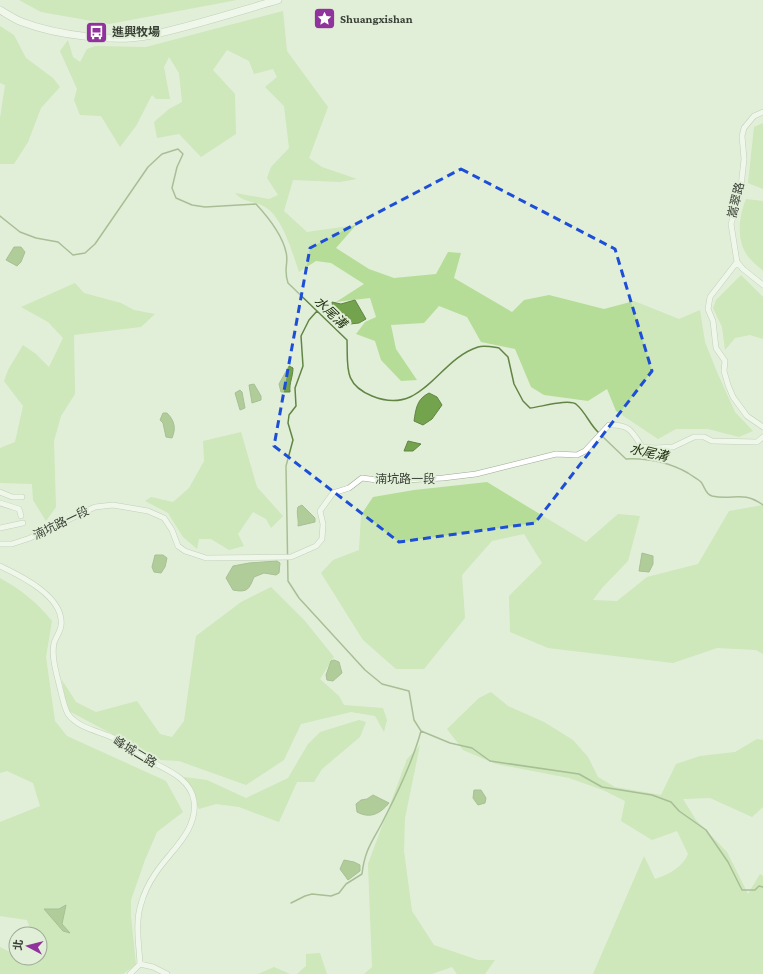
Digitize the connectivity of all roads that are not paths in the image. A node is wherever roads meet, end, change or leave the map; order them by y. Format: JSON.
{"nodes":[{"id":1,"x":278,"y":0,"type":"edge"},
{"id":2,"x":0,"y":10,"type":"edge"},
{"id":3,"x":763,"y":112,"type":"edge"},
{"id":4,"x":737,"y":262,"type":"junction"},
{"id":5,"x":763,"y":285,"type":"edge"},
{"id":6,"x":763,"y":427,"type":"edge"},
{"id":7,"x":763,"y":437,"type":"edge"},
{"id":8,"x":0,"y":492,"type":"edge"},
{"id":9,"x":22,"y":497,"type":"dead end"},
{"id":10,"x":0,"y":503,"type":"edge"},
{"id":11,"x":21,"y":516,"type":"dead end"},
{"id":12,"x":23,"y":523,"type":"dead end"},
{"id":13,"x":0,"y":528,"type":"edge"},
{"id":14,"x":0,"y":544,"type":"edge"},
{"id":15,"x":0,"y":566,"type":"edge"},
{"id":16,"x":140,"y":964,"type":"junction"},
{"id":17,"x":130,"y":974,"type":"edge"},
{"id":18,"x":167,"y":974,"type":"edge"}],
"edges":[{"from":1,"to":2,"type":"street"},
{"from":3,"to":4,"type":"street","name":"嵩翠路"},
{"from":4,"to":5,"type":"street"},
{"from":4,"to":6,"type":"street"},
{"from":7,"to":14,"type":"street","name":"湳坑路一段"},
{"from":8,"to":9,"type":"street"},
{"from":10,"to":11,"type":"street"},
{"from":12,"to":13,"type":"street"},
{"from":15,"to":16,"type":"street","name":"峰城二路"},
{"from":16,"to":17,"type":"street"},
{"from":16,"to":18,"type":"street"}]}
